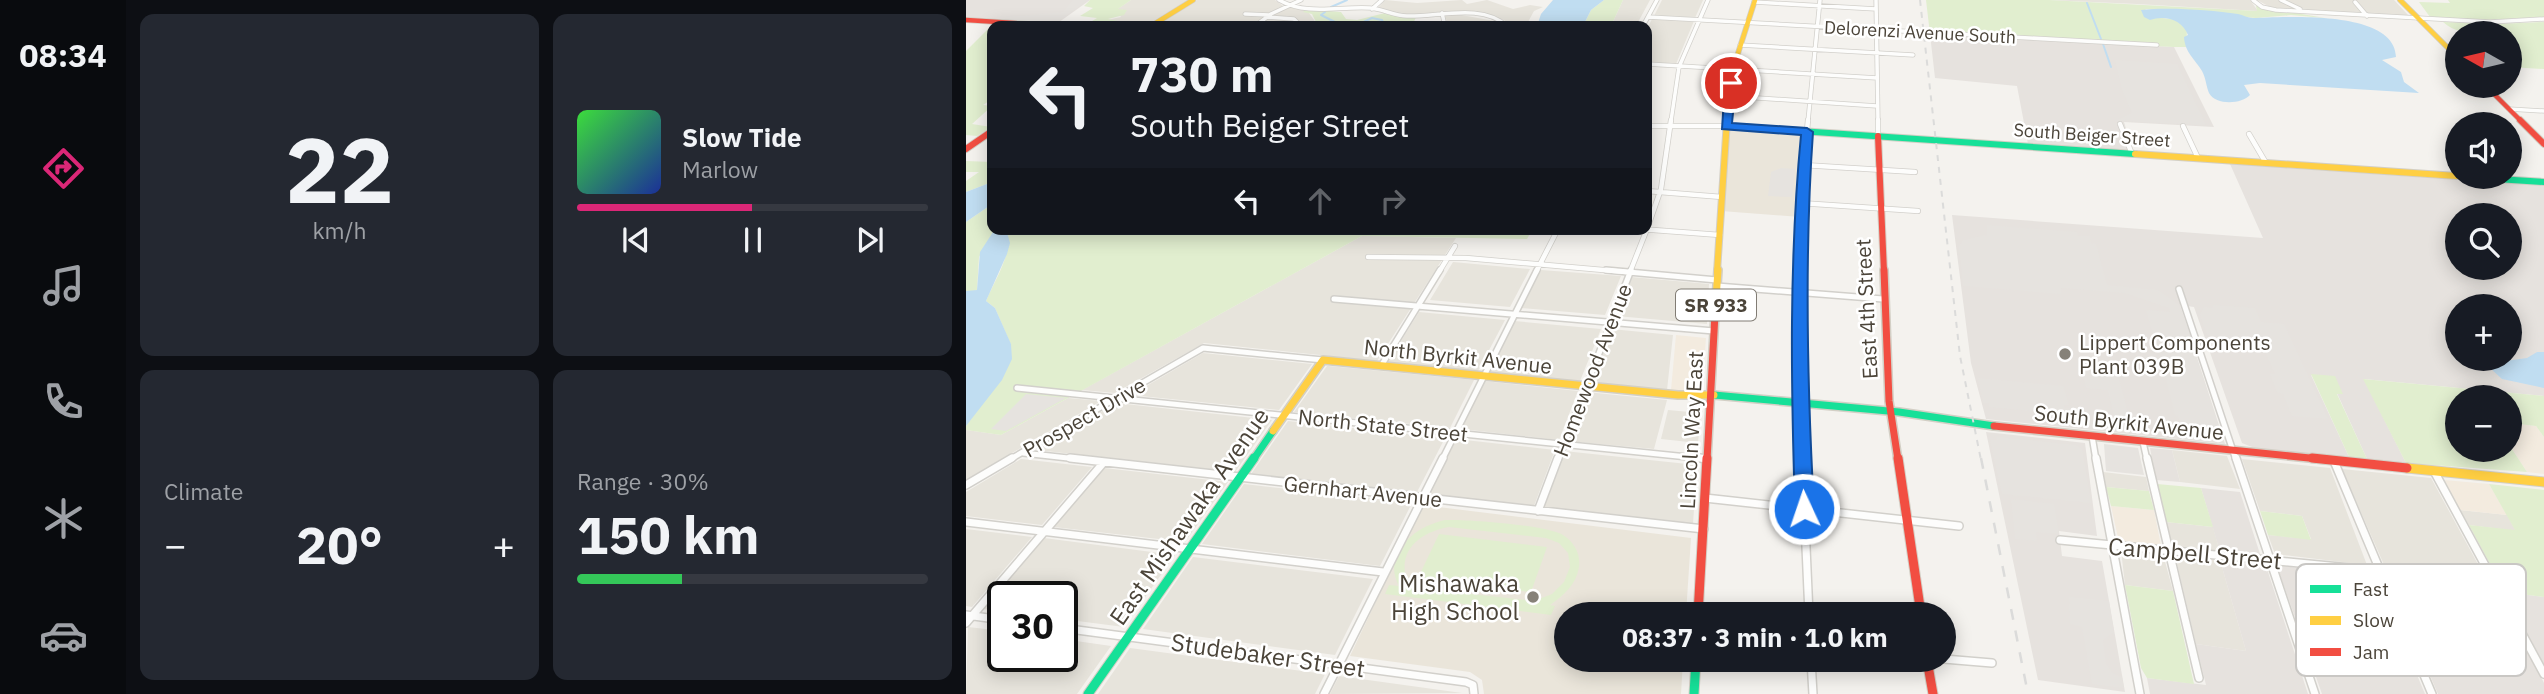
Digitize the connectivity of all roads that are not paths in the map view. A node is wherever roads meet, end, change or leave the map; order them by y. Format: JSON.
{"nodes":[{"id":1,"x":1193,"y":0,"type":"edge"},
{"id":2,"x":1281,"y":0,"type":"edge"},
{"id":3,"x":1301,"y":0,"type":"edge"},
{"id":4,"x":1382,"y":0,"type":"edge"},
{"id":5,"x":1657,"y":0,"type":"edge"},
{"id":6,"x":1707,"y":0,"type":"edge"},
{"id":7,"x":1876,"y":0,"type":"edge"},
{"id":8,"x":2253,"y":0,"type":"edge"},
{"id":9,"x":2281,"y":0,"type":"edge"},
{"id":10,"x":2400,"y":0,"type":"edge"},
{"id":11,"x":1755,"y":1,"type":"edge"},
{"id":12,"x":2355,"y":2,"type":"dead end"},
{"id":13,"x":1820,"y":3,"type":"edge"},
{"id":14,"x":1290,"y":5,"type":"junction"},
{"id":15,"x":1372,"y":9,"type":"junction"},
{"id":16,"x":1876,"y":9,"type":"junction"},
{"id":17,"x":1441,"y":13,"type":"junction"},
{"id":18,"x":1245,"y":14,"type":"dead end"},
{"id":19,"x":2366,"y":14,"type":"junction"},
{"id":20,"x":1267,"y":16,"type":"junction"},
{"id":21,"x":1648,"y":17,"type":"junction"},
{"id":22,"x":2416,"y":17,"type":"junction"},
{"id":23,"x":2544,"y":19,"type":"edge"},
{"id":24,"x":966,"y":20,"type":"edge"},
{"id":25,"x":1699,"y":20,"type":"junction"},
{"id":26,"x":987,"y":21,"type":"edge"},
{"id":27,"x":1159,"y":21,"type":"edge"},
{"id":28,"x":1261,"y":21,"type":"edge"},
{"id":29,"x":1296,"y":21,"type":"edge"},
{"id":30,"x":1443,"y":21,"type":"edge"},
{"id":31,"x":1500,"y":21,"type":"edge"},
{"id":32,"x":1646,"y":21,"type":"edge"},
{"id":33,"x":1748,"y":23,"type":"junction"},
{"id":34,"x":1817,"y":27,"type":"junction"},
{"id":35,"x":1876,"y":30,"type":"junction"},
{"id":36,"x":1740,"y":45,"type":"junction"},
{"id":37,"x":2157,"y":45,"type":"dead end"},
{"id":38,"x":2445,"y":45,"type":"edge"},
{"id":39,"x":1815,"y":49,"type":"junction"},
{"id":40,"x":1877,"y":53,"type":"junction"},
{"id":41,"x":1913,"y":55,"type":"dead end"},
{"id":42,"x":1652,"y":64,"type":"edge"},
{"id":43,"x":1679,"y":66,"type":"junction"},
{"id":44,"x":1732,"y":69,"type":"junction"},
{"id":45,"x":1812,"y":74,"type":"junction"},
{"id":46,"x":1877,"y":78,"type":"junction"},
{"id":47,"x":1729,"y":96,"type":"junction"},
{"id":48,"x":2498,"y":98,"type":"edge"},
{"id":49,"x":1810,"y":102,"type":"junction"},
{"id":50,"x":1877,"y":106,"type":"junction"},
{"id":51,"x":2509,"y":109,"type":"junction"},
{"id":52,"x":2544,"y":111,"type":"edge"},
{"id":53,"x":2120,"y":124,"type":"dead end"},
{"id":54,"x":1652,"y":126,"type":"edge"},
{"id":55,"x":1670,"y":126,"type":"junction"},
{"id":56,"x":1726,"y":126,"type":"junction"},
{"id":57,"x":2183,"y":127,"type":"dead end"},
{"id":58,"x":1807,"y":132,"type":"junction"},
{"id":59,"x":987,"y":134,"type":"edge"},
{"id":60,"x":2249,"y":134,"type":"dead end"},
{"id":61,"x":1878,"y":136,"type":"junction"},
{"id":62,"x":2544,"y":144,"type":"edge"},
{"id":63,"x":966,"y":149,"type":"edge"},
{"id":64,"x":2132,"y":154,"type":"junction"},
{"id":65,"x":2198,"y":158,"type":"junction"},
{"id":66,"x":2266,"y":163,"type":"junction"},
{"id":67,"x":1803,"y":165,"type":"junction"},
{"id":68,"x":1878,"y":170,"type":"junction"},
{"id":69,"x":1915,"y":172,"type":"dead end"},
{"id":70,"x":2445,"y":175,"type":"edge"},
{"id":71,"x":2522,"y":181,"type":"edge"},
{"id":72,"x":2544,"y":182,"type":"edge"},
{"id":73,"x":1652,"y":191,"type":"edge"},
{"id":74,"x":1660,"y":192,"type":"junction"},
{"id":75,"x":1722,"y":197,"type":"junction"},
{"id":76,"x":1800,"y":203,"type":"junction"},
{"id":77,"x":1879,"y":209,"type":"junction"},
{"id":78,"x":1918,"y":211,"type":"dead end"},
{"id":79,"x":1652,"y":215,"type":"edge"},
{"id":80,"x":1652,"y":229,"type":"edge"},
{"id":81,"x":1555,"y":235,"type":"edge"},
{"id":82,"x":1644,"y":235,"type":"edge"},
{"id":83,"x":1720,"y":235,"type":"junction"},
{"id":84,"x":1455,"y":246,"type":"dead end"},
{"id":85,"x":1368,"y":257,"type":"dead end"},
{"id":86,"x":1448,"y":257,"type":"junction"},
{"id":87,"x":1539,"y":265,"type":"junction"},
{"id":88,"x":1629,"y":272,"type":"junction"},
{"id":89,"x":1717,"y":283,"type":"junction"},
{"id":90,"x":2179,"y":289,"type":"dead end"},
{"id":91,"x":1799,"y":292,"type":"junction"},
{"id":92,"x":1334,"y":299,"type":"dead end"},
{"id":93,"x":1883,"y":299,"type":"junction"},
{"id":94,"x":1419,"y":305,"type":"junction"},
{"id":95,"x":1514,"y":313,"type":"junction"},
{"id":96,"x":1609,"y":322,"type":"junction"},
{"id":97,"x":1714,"y":331,"type":"junction"},
{"id":98,"x":1203,"y":348,"type":"joint"},
{"id":99,"x":1323,"y":360,"type":"junction"},
{"id":100,"x":1381,"y":366,"type":"junction"},
{"id":101,"x":1482,"y":376,"type":"junction"},
{"id":102,"x":1585,"y":386,"type":"junction"},
{"id":103,"x":1017,"y":388,"type":"dead end"},
{"id":104,"x":1711,"y":396,"type":"junction"},
{"id":105,"x":1115,"y":398,"type":"junction"},
{"id":106,"x":1800,"y":403,"type":"junction"},
{"id":107,"x":1891,"y":412,"type":"junction"},
{"id":108,"x":1284,"y":415,"type":"junction"},
{"id":109,"x":1454,"y":433,"type":"junction"},
{"id":110,"x":2092,"y":436,"type":"junction"},
{"id":111,"x":2143,"y":442,"type":"junction"},
{"id":112,"x":1563,"y":445,"type":"junction"},
{"id":113,"x":2234,"y":451,"type":"junction"},
{"id":114,"x":1023,"y":453,"type":"junction"},
{"id":115,"x":1707,"y":459,"type":"junction"},
{"id":116,"x":2334,"y":461,"type":"junction"},
{"id":117,"x":1104,"y":462,"type":"junction"},
{"id":118,"x":2434,"y":471,"type":"junction"},
{"id":119,"x":1240,"y":477,"type":"junction"},
{"id":120,"x":2544,"y":482,"type":"edge"},
{"id":121,"x":966,"y":485,"type":"edge"},
{"id":122,"x":1420,"y":498,"type":"junction"},
{"id":123,"x":1705,"y":498,"type":"junction"},
{"id":124,"x":1804,"y":509,"type":"junction"},
{"id":125,"x":1538,"y":511,"type":"junction"},
{"id":126,"x":1907,"y":521,"type":"junction"},
{"id":127,"x":966,"y":522,"type":"edge"},
{"id":128,"x":1959,"y":526,"type":"dead end"},
{"id":129,"x":1703,"y":529,"type":"junction"},
{"id":130,"x":1045,"y":531,"type":"junction"},
{"id":131,"x":2060,"y":540,"type":"dead end"},
{"id":132,"x":2113,"y":545,"type":"junction"},
{"id":133,"x":1190,"y":549,"type":"junction"},
{"id":134,"x":2169,"y":550,"type":"junction"},
{"id":135,"x":2270,"y":560,"type":"junction"},
{"id":136,"x":2307,"y":564,"type":"edge"},
{"id":137,"x":2378,"y":564,"type":"edge"},
{"id":138,"x":2485,"y":564,"type":"edge"},
{"id":139,"x":1383,"y":572,"type":"junction"},
{"id":140,"x":1699,"y":602,"type":"edge"},
{"id":141,"x":1808,"y":602,"type":"edge"},
{"id":142,"x":1919,"y":602,"type":"edge"},
{"id":143,"x":968,"y":618,"type":"edge"},
{"id":144,"x":987,"y":619,"type":"edge"},
{"id":145,"x":1078,"y":630,"type":"edge"},
{"id":146,"x":1128,"y":636,"type":"junction"},
{"id":147,"x":2296,"y":637,"type":"edge"},
{"id":148,"x":2526,"y":640,"type":"edge"},
{"id":149,"x":1956,"y":660,"type":"edge"},
{"id":150,"x":1992,"y":663,"type":"dead end"},
{"id":151,"x":1337,"y":665,"type":"junction"},
{"id":152,"x":1695,"y":672,"type":"edge"},
{"id":153,"x":1812,"y":672,"type":"edge"},
{"id":154,"x":1929,"y":672,"type":"edge"},
{"id":155,"x":2544,"y":674,"type":"edge"},
{"id":156,"x":2309,"y":676,"type":"edge"},
{"id":157,"x":2424,"y":676,"type":"edge"},
{"id":158,"x":2199,"y":678,"type":"dead end"},
{"id":159,"x":1088,"y":694,"type":"edge"},
{"id":160,"x":1324,"y":694,"type":"edge"},
{"id":161,"x":1474,"y":694,"type":"edge"},
{"id":162,"x":1694,"y":694,"type":"edge"},
{"id":163,"x":1813,"y":694,"type":"edge"},
{"id":164,"x":1933,"y":694,"type":"edge"},
{"id":165,"x":2140,"y":694,"type":"edge"},
{"id":166,"x":2315,"y":694,"type":"edge"},
{"id":167,"x":2432,"y":694,"type":"edge"}],
"edges":[{"from":1,"to":27,"type":"street"},
{"from":2,"to":14,"type":"street"},
{"from":3,"to":14,"type":"street"},
{"from":4,"to":15,"type":"street"},
{"from":5,"to":21,"type":"street"},
{"from":6,"to":25,"type":"street","name":"Homewood Avenue"},
{"from":7,"to":16,"type":"street","name":"East 4th Street"},
{"from":8,"to":19,"type":"street"},
{"from":9,"to":19,"type":"street"},
{"from":10,"to":22,"type":"street"},
{"from":11,"to":13,"type":"street"},
{"from":11,"to":33,"type":"street","name":"Lincoln Way East","number":"SR 933"},
{"from":12,"to":19,"type":"street"},
{"from":13,"to":16,"type":"street"},
{"from":13,"to":34,"type":"street"},
{"from":14,"to":15,"type":"street"},
{"from":14,"to":20,"type":"street"},
{"from":15,"to":17,"type":"street"},
{"from":16,"to":35,"type":"street","name":"East 4th Street"},
{"from":17,"to":30,"type":"street"},
{"from":17,"to":31,"type":"street"},
{"from":18,"to":20,"type":"street"},
{"from":19,"to":22,"type":"street"},
{"from":20,"to":28,"type":"street"},
{"from":20,"to":29,"type":"street"},
{"from":21,"to":25,"type":"street","name":"Delorenzi Avenue South"},
{"from":21,"to":32,"type":"street"},
{"from":22,"to":23,"type":"street"},
{"from":22,"to":38,"type":"street"},
{"from":24,"to":26,"type":"street"},
{"from":25,"to":33,"type":"street","name":"Delorenzi Avenue South"},
{"from":25,"to":43,"type":"street","name":"Homewood Avenue"},
{"from":33,"to":34,"type":"street","name":"Delorenzi Avenue South"},
{"from":33,"to":36,"type":"street","name":"Lincoln Way East","number":"SR 933"},
{"from":34,"to":35,"type":"street","name":"Delorenzi Avenue South"},
{"from":34,"to":39,"type":"street"},
{"from":35,"to":37,"type":"street","name":"Delorenzi Avenue South"},
{"from":35,"to":40,"type":"street","name":"East 4th Street"},
{"from":36,"to":39,"type":"street"},
{"from":36,"to":44,"type":"street","name":"Lincoln Way East","number":"SR 933"},
{"from":39,"to":40,"type":"street"},
{"from":39,"to":45,"type":"street"},
{"from":40,"to":41,"type":"street"},
{"from":40,"to":46,"type":"street","name":"East 4th Street"},
{"from":42,"to":43,"type":"street"},
{"from":43,"to":44,"type":"street"},
{"from":43,"to":55,"type":"street","name":"Homewood Avenue"},
{"from":44,"to":45,"type":"street"},
{"from":44,"to":47,"type":"street","name":"Lincoln Way East","number":"SR 933"},
{"from":45,"to":46,"type":"street"},
{"from":45,"to":49,"type":"street"},
{"from":46,"to":50,"type":"street","name":"East 4th Street"},
{"from":47,"to":49,"type":"street"},
{"from":47,"to":56,"type":"street","name":"Lincoln Way East","number":"SR 933"},
{"from":48,"to":51,"type":"street"},
{"from":49,"to":50,"type":"street"},
{"from":49,"to":58,"type":"street"},
{"from":50,"to":61,"type":"street","name":"East 4th Street"},
{"from":51,"to":52,"type":"street"},
{"from":51,"to":62,"type":"street"},
{"from":53,"to":64,"type":"street"},
{"from":54,"to":55,"type":"street"},
{"from":55,"to":56,"type":"street"},
{"from":55,"to":74,"type":"street","name":"Homewood Avenue"},
{"from":56,"to":58,"type":"street","name":"South Beiger Street"},
{"from":56,"to":75,"type":"street","name":"Lincoln Way East","number":"SR 933"},
{"from":57,"to":65,"type":"street"},
{"from":58,"to":61,"type":"street","name":"South Beiger Street"},
{"from":58,"to":67,"type":"street"},
{"from":59,"to":63,"type":"street"},
{"from":60,"to":66,"type":"street"},
{"from":61,"to":64,"type":"street","name":"South Beiger Street"},
{"from":61,"to":68,"type":"street","name":"East 4th Street"},
{"from":64,"to":65,"type":"street","name":"South Beiger Street"},
{"from":65,"to":66,"type":"street","name":"South Beiger Street"},
{"from":66,"to":70,"type":"street","name":"South Beiger Street"},
{"from":67,"to":68,"type":"street"},
{"from":67,"to":76,"type":"street"},
{"from":68,"to":69,"type":"street"},
{"from":68,"to":77,"type":"street","name":"East 4th Street"},
{"from":71,"to":72,"type":"street"},
{"from":73,"to":74,"type":"street"},
{"from":74,"to":75,"type":"street"},
{"from":74,"to":79,"type":"street","name":"Homewood Avenue"},
{"from":75,"to":83,"type":"street","name":"Lincoln Way East","number":"SR 933"},
{"from":76,"to":77,"type":"street"},
{"from":76,"to":91,"type":"street"},
{"from":77,"to":78,"type":"street"},
{"from":77,"to":93,"type":"street","name":"East 4th Street"},
{"from":80,"to":83,"type":"street"},
{"from":81,"to":87,"type":"street"},
{"from":82,"to":88,"type":"street","name":"Homewood Avenue"},
{"from":83,"to":89,"type":"street","name":"Lincoln Way East","number":"SR 933"},
{"from":84,"to":86,"type":"street"},
{"from":85,"to":86,"type":"street"},
{"from":86,"to":87,"type":"street"},
{"from":86,"to":94,"type":"street"},
{"from":87,"to":88,"type":"street"},
{"from":87,"to":95,"type":"street"},
{"from":88,"to":89,"type":"street"},
{"from":88,"to":96,"type":"street","name":"Homewood Avenue"},
{"from":89,"to":91,"type":"street"},
{"from":89,"to":97,"type":"street","name":"Lincoln Way East","number":"SR 933"},
{"from":90,"to":113,"type":"street"},
{"from":91,"to":93,"type":"street"},
{"from":91,"to":106,"type":"street"},
{"from":92,"to":94,"type":"street"},
{"from":93,"to":107,"type":"street","name":"East 4th Street"},
{"from":94,"to":95,"type":"street"},
{"from":94,"to":100,"type":"street"},
{"from":95,"to":96,"type":"street"},
{"from":95,"to":101,"type":"street"},
{"from":96,"to":97,"type":"street"},
{"from":96,"to":102,"type":"street","name":"Homewood Avenue"},
{"from":97,"to":104,"type":"street","name":"Lincoln Way East","number":"SR 933"},
{"from":98,"to":99,"type":"street","name":"North Byrkit Avenue"},
{"from":98,"to":105,"type":"street","name":"Prospect Drive"},
{"from":99,"to":100,"type":"street","name":"North Byrkit Avenue"},
{"from":99,"to":108,"type":"street","name":"East Mishawaka Avenue"},
{"from":100,"to":101,"type":"street","name":"North Byrkit Avenue"},
{"from":101,"to":102,"type":"street","name":"North Byrkit Avenue"},
{"from":101,"to":109,"type":"street"},
{"from":102,"to":104,"type":"street","name":"North Byrkit Avenue"},
{"from":102,"to":112,"type":"street","name":"Homewood Avenue"},
{"from":103,"to":105,"type":"street","name":"North State Street"},
{"from":104,"to":106,"type":"street","name":"South Byrkit Avenue"},
{"from":104,"to":115,"type":"street","name":"Lincoln Way East","number":"SR 933"},
{"from":105,"to":108,"type":"street","name":"North State Street"},
{"from":105,"to":114,"type":"street","name":"Prospect Drive"},
{"from":106,"to":107,"type":"street","name":"South Byrkit Avenue"},
{"from":106,"to":124,"type":"street"},
{"from":107,"to":110,"type":"street","name":"South Byrkit Avenue"},
{"from":107,"to":126,"type":"street","name":"East 4th Street"},
{"from":108,"to":109,"type":"street","name":"North State Street"},
{"from":108,"to":119,"type":"street","name":"East Mishawaka Avenue"},
{"from":109,"to":112,"type":"street","name":"North State Street"},
{"from":109,"to":122,"type":"street"},
{"from":110,"to":111,"type":"street","name":"South Byrkit Avenue"},
{"from":110,"to":132,"type":"street"},
{"from":111,"to":113,"type":"street","name":"South Byrkit Avenue"},
{"from":111,"to":134,"type":"street"},
{"from":112,"to":115,"type":"street","name":"North State Street"},
{"from":112,"to":125,"type":"street","name":"Homewood Avenue"},
{"from":113,"to":116,"type":"street","name":"South Byrkit Avenue"},
{"from":113,"to":135,"type":"street"},
{"from":114,"to":117,"type":"street","name":"Gernhart Avenue"},
{"from":114,"to":121,"type":"street","name":"Prospect Drive"},
{"from":115,"to":123,"type":"street","name":"Lincoln Way East","number":"SR 933"},
{"from":116,"to":118,"type":"street","name":"South Byrkit Avenue"},
{"from":116,"to":137,"type":"street"},
{"from":117,"to":119,"type":"street","name":"Gernhart Avenue"},
{"from":117,"to":130,"type":"street"},
{"from":118,"to":120,"type":"street","name":"South Byrkit Avenue"},
{"from":118,"to":138,"type":"street"},
{"from":119,"to":122,"type":"street","name":"Gernhart Avenue"},
{"from":119,"to":133,"type":"street","name":"East Mishawaka Avenue"},
{"from":122,"to":125,"type":"street","name":"Gernhart Avenue"},
{"from":122,"to":139,"type":"street"},
{"from":123,"to":124,"type":"street"},
{"from":123,"to":129,"type":"street","name":"Lincoln Way East","number":"SR 933"},
{"from":124,"to":126,"type":"street"},
{"from":124,"to":141,"type":"street"},
{"from":125,"to":129,"type":"street","name":"Gernhart Avenue"},
{"from":126,"to":128,"type":"street"},
{"from":126,"to":142,"type":"street","name":"East 4th Street"},
{"from":127,"to":130,"type":"street"},
{"from":129,"to":140,"type":"street","name":"Lincoln Way East","number":"SR 933"},
{"from":130,"to":133,"type":"street"},
{"from":130,"to":143,"type":"street"},
{"from":131,"to":132,"type":"street","name":"Campbell Street"},
{"from":132,"to":134,"type":"street","name":"Campbell Street"},
{"from":132,"to":165,"type":"street"},
{"from":133,"to":139,"type":"street"},
{"from":133,"to":146,"type":"street","name":"East Mishawaka Avenue"},
{"from":134,"to":135,"type":"street","name":"Campbell Street"},
{"from":134,"to":158,"type":"street"},
{"from":135,"to":136,"type":"street","name":"Campbell Street"},
{"from":135,"to":147,"type":"street"},
{"from":139,"to":151,"type":"street"},
{"from":143,"to":144,"type":"street"},
{"from":145,"to":146,"type":"street","name":"Studebaker Street"},
{"from":146,"to":151,"type":"street","name":"Studebaker Street"},
{"from":146,"to":159,"type":"street","name":"East Mishawaka Avenue"},
{"from":148,"to":155,"type":"street"},
{"from":149,"to":150,"type":"street"},
{"from":151,"to":160,"type":"street"},
{"from":151,"to":161,"type":"street","name":"Studebaker Street"},
{"from":152,"to":162,"type":"street"},
{"from":153,"to":163,"type":"street"},
{"from":154,"to":164,"type":"street"},
{"from":156,"to":166,"type":"street"},
{"from":157,"to":167,"type":"street"}]}
